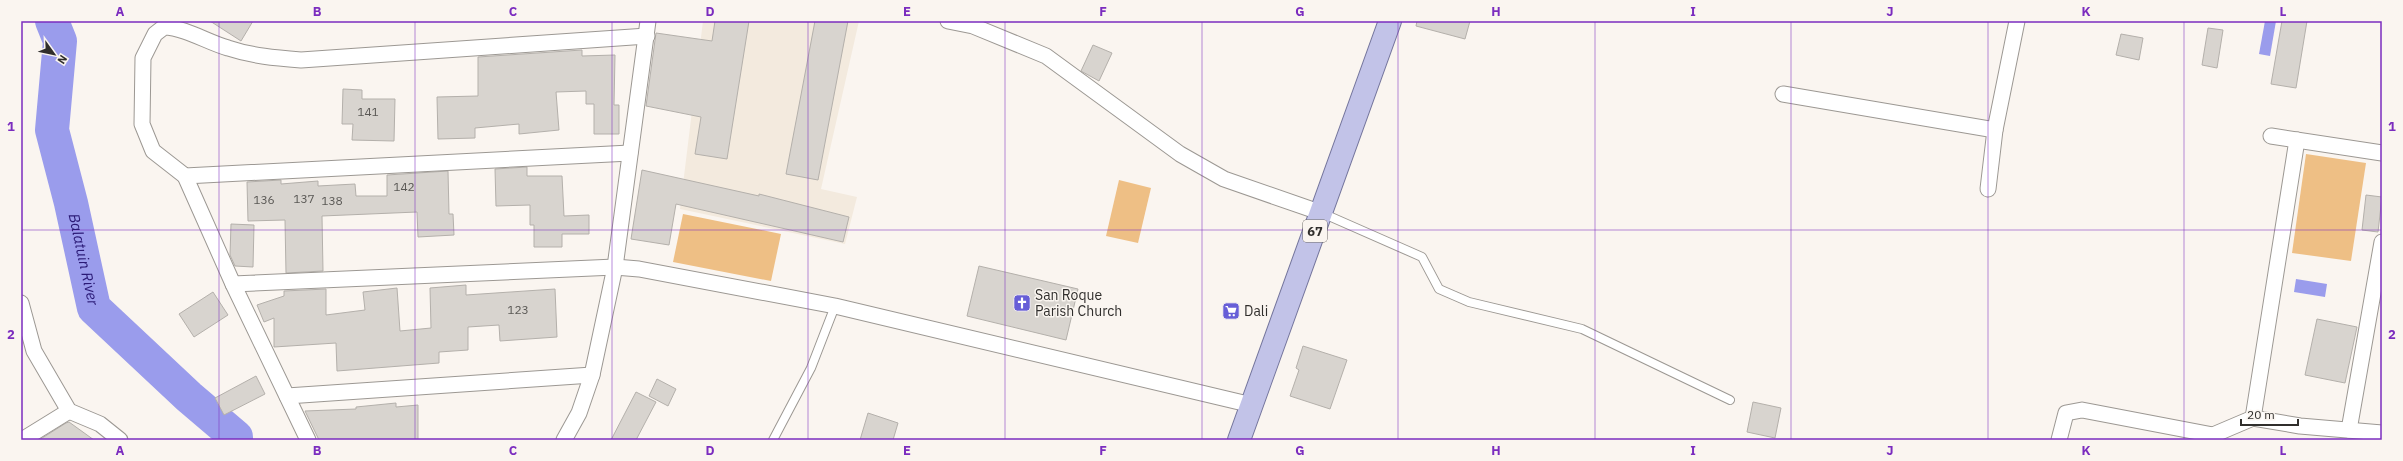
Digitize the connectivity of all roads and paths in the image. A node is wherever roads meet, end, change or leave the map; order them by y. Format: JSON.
{"nodes":[{"id":1,"x":648,"y":21,"type":"edge"},
{"id":2,"x":948,"y":21,"type":"edge"},
{"id":3,"x":1390,"y":21,"type":"edge"},
{"id":4,"x":2018,"y":21,"type":"edge"},
{"id":5,"x":647,"y":36,"type":"junction"},
{"id":6,"x":1783,"y":94,"type":"dead end"},
{"id":7,"x":1995,"y":130,"type":"junction"},
{"id":8,"x":2271,"y":136,"type":"dead end"},
{"id":9,"x":2297,"y":140,"type":"junction"},
{"id":10,"x":630,"y":153,"type":"junction"},
{"id":11,"x":2382,"y":153,"type":"edge"},
{"id":12,"x":185,"y":176,"type":"junction"},
{"id":13,"x":1988,"y":189,"type":"dead end"},
{"id":14,"x":1322,"y":214,"type":"junction"},
{"id":15,"x":2382,"y":242,"type":"edge"},
{"id":16,"x":615,"y":267,"type":"junction"},
{"id":17,"x":233,"y":284,"type":"junction"},
{"id":18,"x":21,"y":304,"type":"edge"},
{"id":19,"x":835,"y":306,"type":"junction"},
{"id":20,"x":592,"y":375,"type":"junction"},
{"id":21,"x":287,"y":396,"type":"junction"},
{"id":22,"x":1730,"y":400,"type":"dead end"},
{"id":23,"x":1252,"y":405,"type":"junction"},
{"id":24,"x":69,"y":411,"type":"junction"},
{"id":25,"x":2253,"y":418,"type":"junction"},
{"id":26,"x":2349,"y":430,"type":"junction"},
{"id":27,"x":2300,"y":433,"type":"edge"},
{"id":28,"x":2382,"y":434,"type":"edge"},
{"id":29,"x":2213,"y":437,"type":"edge"},
{"id":30,"x":22,"y":440,"type":"edge"},
{"id":31,"x":120,"y":440,"type":"edge"},
{"id":32,"x":308,"y":440,"type":"edge"},
{"id":33,"x":564,"y":440,"type":"edge"},
{"id":34,"x":774,"y":440,"type":"edge"},
{"id":35,"x":1239,"y":440,"type":"edge"},
{"id":36,"x":2060,"y":440,"type":"edge"}],
"edges":[{"from":1,"to":5,"type":"street"},
{"from":2,"to":14,"type":"street"},
{"from":3,"to":14,"type":"main road","number":"67"},
{"from":4,"to":7,"type":"street"},
{"from":5,"to":10,"type":"street"},
{"from":5,"to":12,"type":"street"},
{"from":6,"to":7,"type":"street"},
{"from":7,"to":13,"type":"street"},
{"from":8,"to":9,"type":"street"},
{"from":9,"to":11,"type":"street"},
{"from":9,"to":25,"type":"street"},
{"from":10,"to":12,"type":"street"},
{"from":10,"to":16,"type":"street"},
{"from":12,"to":17,"type":"street"},
{"from":14,"to":22,"type":"lane"},
{"from":14,"to":23,"type":"main road","number":"67"},
{"from":15,"to":26,"type":"street"},
{"from":16,"to":17,"type":"street"},
{"from":16,"to":19,"type":"street"},
{"from":16,"to":20,"type":"street"},
{"from":17,"to":21,"type":"street"},
{"from":18,"to":24,"type":"street"},
{"from":19,"to":23,"type":"street"},
{"from":19,"to":34,"type":"lane"},
{"from":20,"to":21,"type":"street"},
{"from":20,"to":33,"type":"street"},
{"from":21,"to":32,"type":"street"},
{"from":23,"to":35,"type":"main road","number":"67"},
{"from":24,"to":30,"type":"street"},
{"from":24,"to":31,"type":"street"},
{"from":25,"to":27,"type":"street"},
{"from":25,"to":29,"type":"street"},
{"from":26,"to":27,"type":"street"},
{"from":26,"to":28,"type":"street"},
{"from":29,"to":36,"type":"street"}]}
